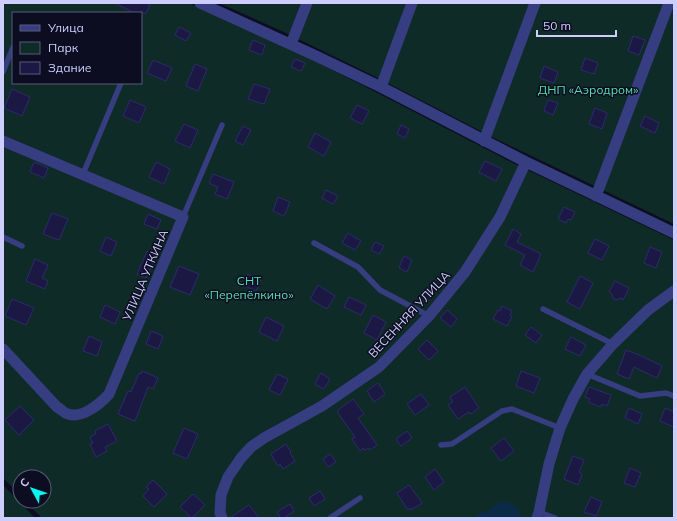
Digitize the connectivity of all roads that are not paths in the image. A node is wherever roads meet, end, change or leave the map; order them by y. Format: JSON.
{"nodes":[{"id":1,"x":307,"y":3,"type":"edge"},
{"id":2,"x":412,"y":3,"type":"edge"},
{"id":3,"x":535,"y":3,"type":"edge"},
{"id":4,"x":668,"y":3,"type":"edge"},
{"id":5,"x":203,"y":4,"type":"edge"},
{"id":6,"x":291,"y":44,"type":"junction"},
{"id":7,"x":12,"y":50,"type":"edge"},
{"id":8,"x":3,"y":72,"type":"edge"},
{"id":9,"x":121,"y":84,"type":"edge"},
{"id":10,"x":381,"y":87,"type":"junction"},
{"id":11,"x":222,"y":125,"type":"dead end"},
{"id":12,"x":3,"y":141,"type":"edge"},
{"id":13,"x":484,"y":141,"type":"junction"},
{"id":14,"x":526,"y":162,"type":"junction"},
{"id":15,"x":82,"y":174,"type":"junction"},
{"id":16,"x":596,"y":196,"type":"junction"},
{"id":17,"x":183,"y":217,"type":"junction"},
{"id":18,"x":674,"y":233,"type":"edge"},
{"id":19,"x":3,"y":237,"type":"edge"},
{"id":20,"x":314,"y":243,"type":"dead end"},
{"id":21,"x":22,"y":246,"type":"dead end"},
{"id":22,"x":674,"y":291,"type":"edge"},
{"id":23,"x":543,"y":308,"type":"dead end"},
{"id":24,"x":429,"y":316,"type":"junction"},
{"id":25,"x":613,"y":344,"type":"junction"},
{"id":26,"x":3,"y":349,"type":"edge"},
{"id":27,"x":587,"y":374,"type":"junction"},
{"id":28,"x":674,"y":396,"type":"edge"},
{"id":29,"x":560,"y":428,"type":"junction"},
{"id":30,"x":441,"y":445,"type":"dead end"},
{"id":31,"x":360,"y":498,"type":"dead end"},
{"id":32,"x":538,"y":515,"type":"edge"},
{"id":33,"x":222,"y":518,"type":"edge"},
{"id":34,"x":330,"y":518,"type":"edge"},
{"id":35,"x":555,"y":518,"type":"edge"}],
"edges":[{"from":1,"to":6,"type":"street"},
{"from":2,"to":10,"type":"street"},
{"from":3,"to":13,"type":"street"},
{"from":4,"to":16,"type":"street"},
{"from":5,"to":6,"type":"street"},
{"from":6,"to":10,"type":"street"},
{"from":7,"to":8,"type":"lane"},
{"from":9,"to":15,"type":"lane"},
{"from":10,"to":13,"type":"street"},
{"from":11,"to":17,"type":"lane"},
{"from":12,"to":15,"type":"street"},
{"from":13,"to":14,"type":"street"},
{"from":14,"to":16,"type":"street"},
{"from":14,"to":24,"type":"street","name":"ВЕСЕННЯЯ УЛИЦА"},
{"from":15,"to":17,"type":"street"},
{"from":16,"to":18,"type":"street"},
{"from":17,"to":26,"type":"street","name":"УЛИЦА УТКИНА"},
{"from":19,"to":21,"type":"lane"},
{"from":20,"to":24,"type":"lane"},
{"from":22,"to":25,"type":"street"},
{"from":23,"to":25,"type":"lane"},
{"from":24,"to":33,"type":"street","name":"ВЕСЕННЯЯ УЛИЦА"},
{"from":25,"to":27,"type":"street"},
{"from":27,"to":28,"type":"lane"},
{"from":27,"to":29,"type":"street"},
{"from":29,"to":30,"type":"lane"},
{"from":29,"to":32,"type":"street"},
{"from":31,"to":34,"type":"lane"},
{"from":32,"to":35,"type":"lane"}]}
